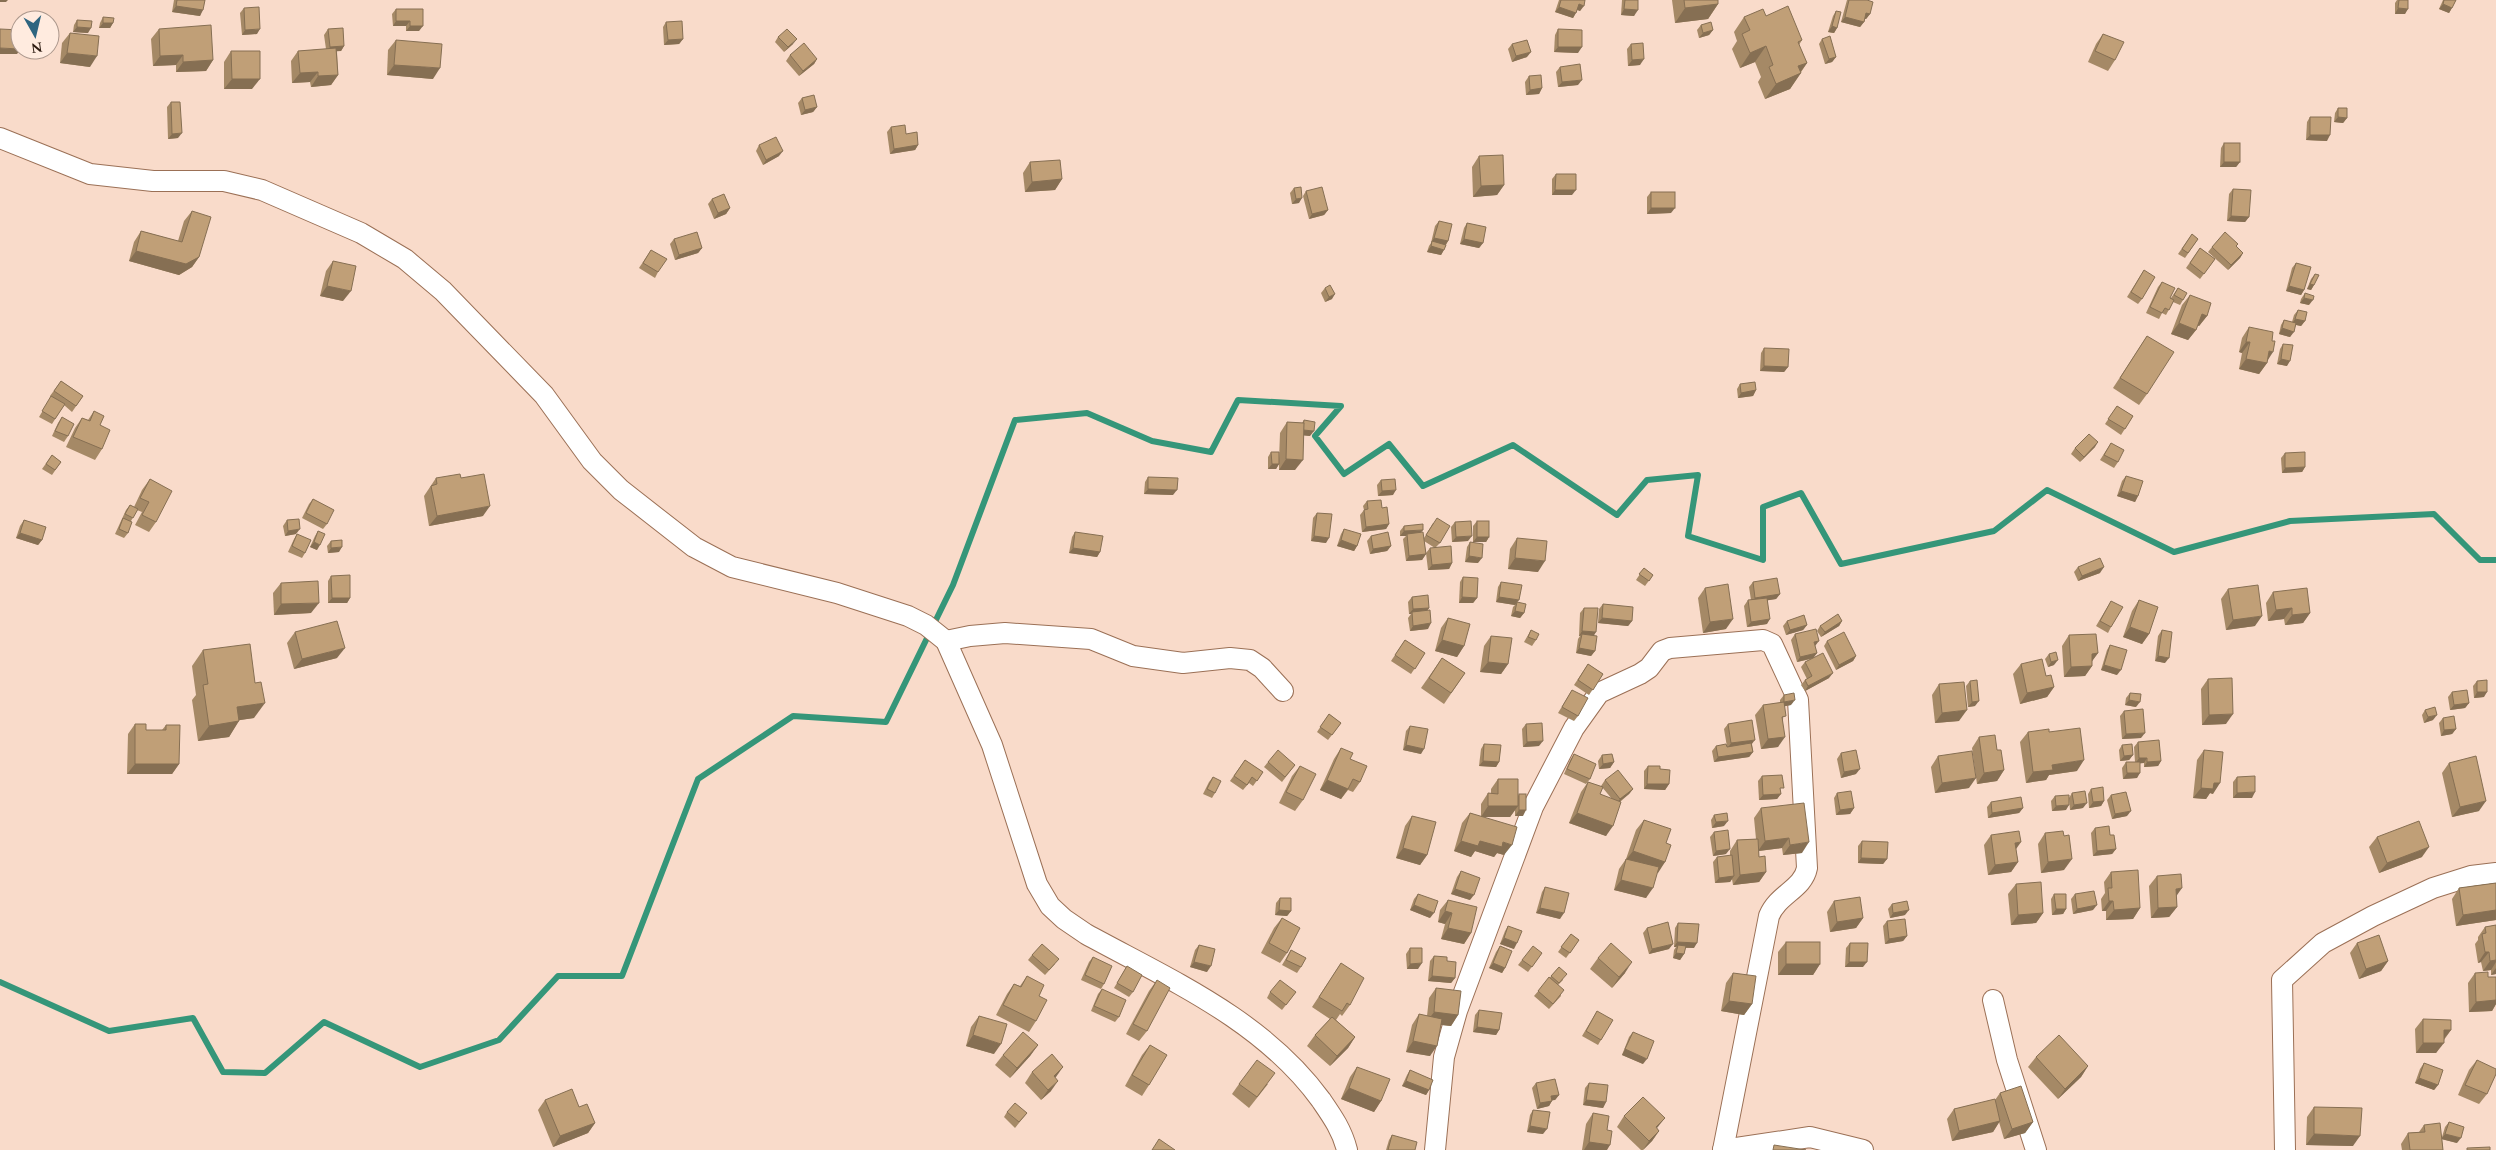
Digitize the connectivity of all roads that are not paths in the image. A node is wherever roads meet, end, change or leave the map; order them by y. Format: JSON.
{"nodes":[{"id":1,"x":0,"y":138,"type":"edge"},
{"id":2,"x":946,"y":642,"type":"junction"},
{"id":3,"x":1283,"y":691,"type":"dead end"},
{"id":4,"x":2496,"y":873,"type":"edge"},
{"id":5,"x":1993,"y":1000,"type":"dead end"},
{"id":6,"x":1836,"y":1146,"type":"edge"},
{"id":7,"x":1346,"y":1150,"type":"edge"},
{"id":8,"x":1435,"y":1150,"type":"edge"},
{"id":9,"x":1723,"y":1150,"type":"edge"},
{"id":10,"x":1863,"y":1150,"type":"edge"},
{"id":11,"x":2036,"y":1150,"type":"edge"},
{"id":12,"x":2285,"y":1150,"type":"edge"}],
"edges":[{"from":1,"to":2,"type":"street"},
{"from":2,"to":3,"type":"street"},
{"from":2,"to":7,"type":"street"},
{"from":4,"to":12,"type":"street"},
{"from":5,"to":11,"type":"street"},
{"from":6,"to":9,"type":"street"},
{"from":6,"to":10,"type":"street"},
{"from":8,"to":9,"type":"street"}]}
